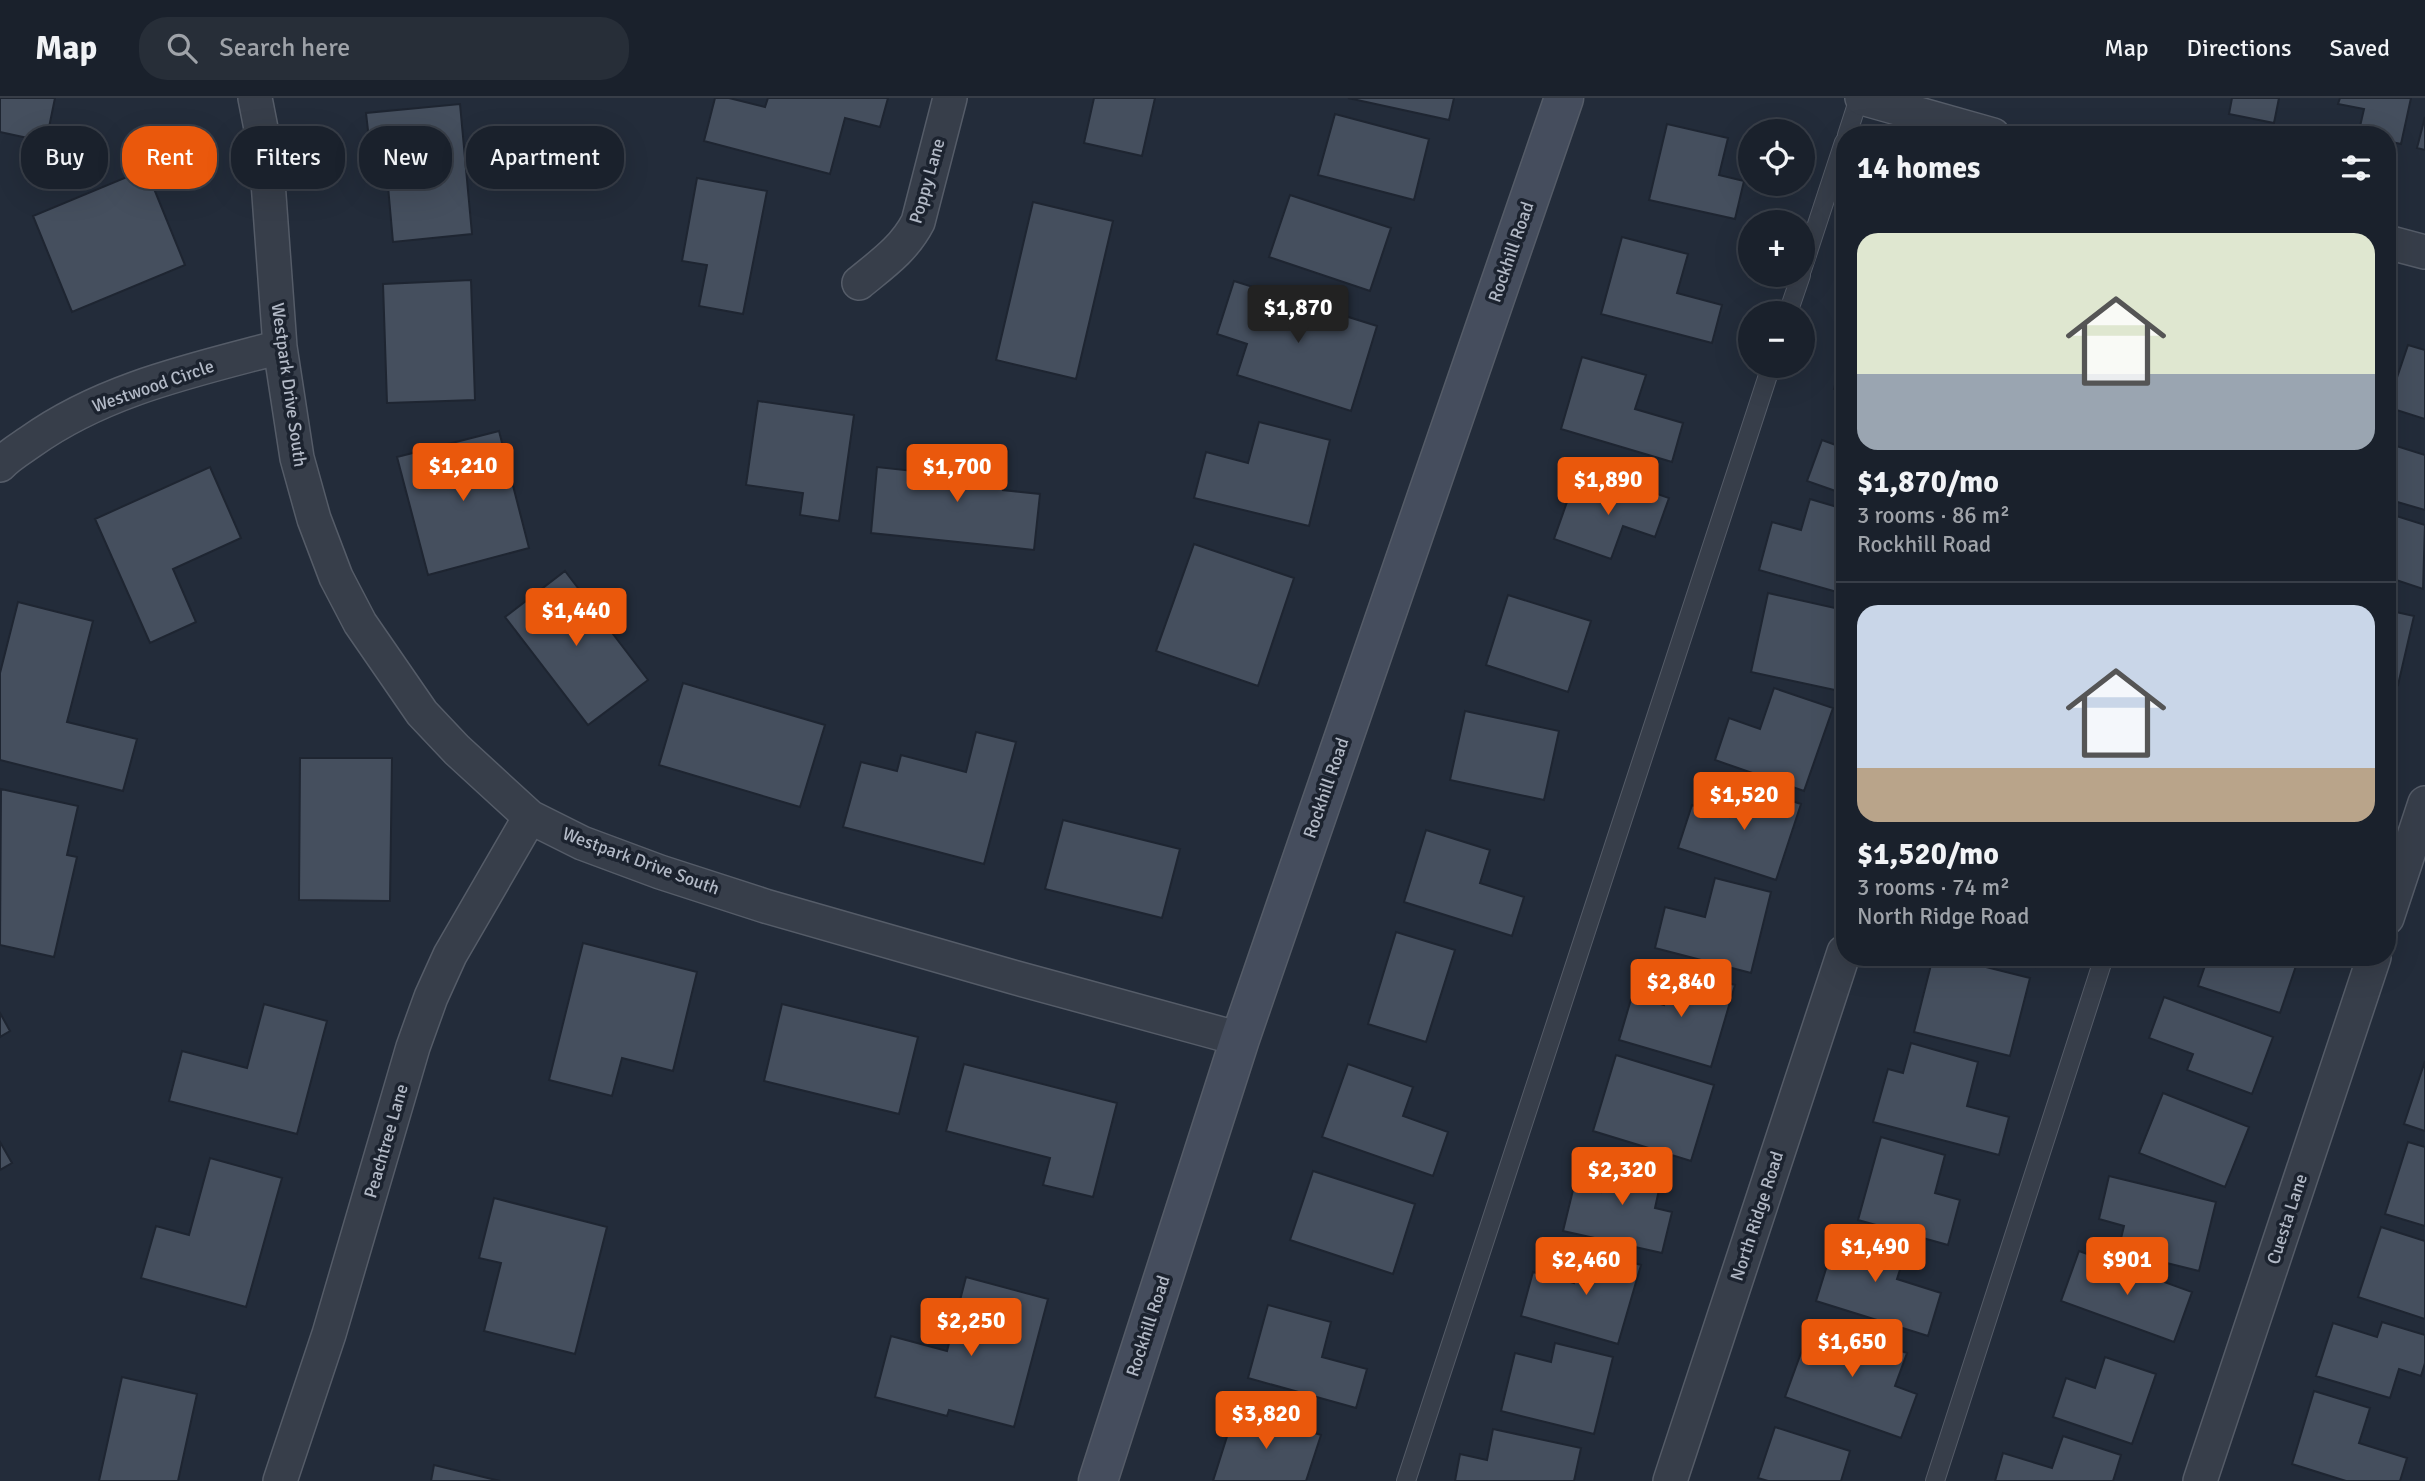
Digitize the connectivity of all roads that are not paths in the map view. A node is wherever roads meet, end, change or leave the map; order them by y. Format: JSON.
{"nodes":[{"id":1,"x":255,"y":98,"type":"edge"},
{"id":2,"x":950,"y":98,"type":"edge"},
{"id":3,"x":1564,"y":98,"type":"edge"},
{"id":4,"x":1860,"y":98,"type":"edge"},
{"id":5,"x":1850,"y":126,"type":"edge"},
{"id":6,"x":1961,"y":126,"type":"edge"},
{"id":7,"x":1836,"y":167,"type":"edge"},
{"id":8,"x":1815,"y":232,"type":"edge"},
{"id":9,"x":2396,"y":244,"type":"edge"},
{"id":10,"x":2425,"y":252,"type":"edge"},
{"id":11,"x":859,"y":283,"type":"dead end"},
{"id":12,"x":280,"y":347,"type":"junction"},
{"id":13,"x":1767,"y":378,"type":"edge"},
{"id":14,"x":0,"y":465,"type":"edge"},
{"id":15,"x":2425,"y":803,"type":"edge"},
{"id":16,"x":530,"y":817,"type":"junction"},
{"id":17,"x":2396,"y":891,"type":"edge"},
{"id":18,"x":1839,"y":966,"type":"edge"},
{"id":19,"x":2101,"y":966,"type":"edge"},
{"id":20,"x":2371,"y":966,"type":"edge"},
{"id":21,"x":1240,"y":1039,"type":"junction"},
{"id":22,"x":280,"y":1481,"type":"edge"},
{"id":23,"x":1098,"y":1481,"type":"edge"},
{"id":24,"x":1406,"y":1481,"type":"edge"},
{"id":25,"x":1670,"y":1481,"type":"edge"},
{"id":26,"x":1935,"y":1481,"type":"edge"},
{"id":27,"x":2200,"y":1481,"type":"edge"}],
"edges":[{"from":1,"to":12,"type":"street","name":"Westpark Drive South"},
{"from":2,"to":11,"type":"street","name":"Poppy Lane"},
{"from":3,"to":21,"type":"street","name":"Rockhill Road"},
{"from":4,"to":5,"type":"lane"},
{"from":4,"to":6,"type":"street"},
{"from":7,"to":8,"type":"lane"},
{"from":9,"to":10,"type":"street"},
{"from":12,"to":14,"type":"street","name":"Westwood Circle"},
{"from":12,"to":16,"type":"street","name":"Westpark Drive South"},
{"from":13,"to":24,"type":"lane"},
{"from":15,"to":17,"type":"street"},
{"from":16,"to":21,"type":"street","name":"Westpark Drive South"},
{"from":16,"to":22,"type":"street","name":"Peachtree Lane"},
{"from":18,"to":25,"type":"street","name":"North Ridge Road"},
{"from":19,"to":26,"type":"lane"},
{"from":20,"to":27,"type":"street","name":"Cuesta Lane"},
{"from":21,"to":23,"type":"street","name":"Rockhill Road"}]}
